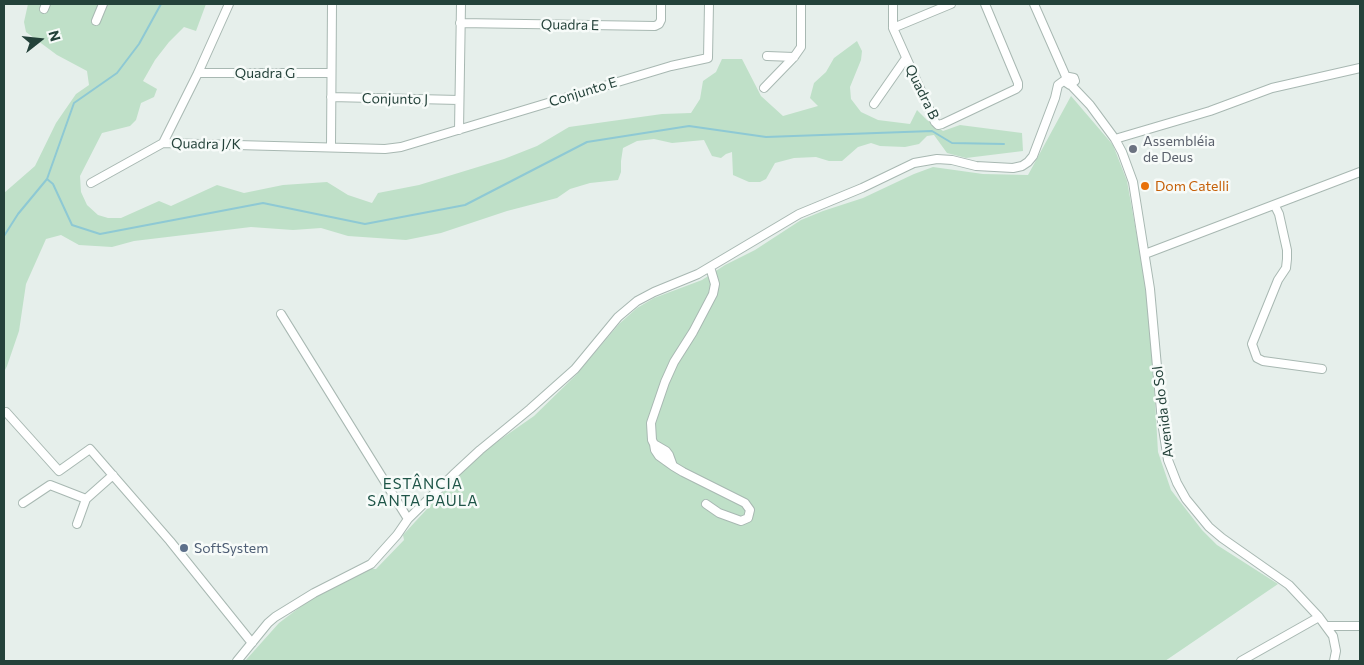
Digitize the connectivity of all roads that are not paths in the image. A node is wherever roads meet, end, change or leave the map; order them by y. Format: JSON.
{"nodes":[{"id":1,"x":102,"y":4,"type":"edge"},
{"id":2,"x":229,"y":4,"type":"edge"},
{"id":3,"x":332,"y":4,"type":"edge"},
{"id":4,"x":461,"y":4,"type":"edge"},
{"id":5,"x":661,"y":4,"type":"edge"},
{"id":6,"x":709,"y":4,"type":"edge"},
{"id":7,"x":801,"y":4,"type":"edge"},
{"id":8,"x":893,"y":4,"type":"edge"},
{"id":9,"x":951,"y":4,"type":"edge"},
{"id":10,"x":985,"y":4,"type":"edge"},
{"id":11,"x":1034,"y":4,"type":"edge"},
{"id":12,"x":96,"y":21,"type":"dead end"},
{"id":13,"x":460,"y":23,"type":"junction"},
{"id":14,"x":893,"y":28,"type":"junction"},
{"id":15,"x":767,"y":56,"type":"dead end"},
{"id":16,"x":794,"y":57,"type":"junction"},
{"id":17,"x":906,"y":58,"type":"junction"},
{"id":18,"x":1360,"y":68,"type":"edge"},
{"id":19,"x":198,"y":73,"type":"junction"},
{"id":20,"x":332,"y":73,"type":"junction"},
{"id":21,"x":1070,"y":81,"type":"junction"},
{"id":22,"x":764,"y":88,"type":"dead end"},
{"id":23,"x":331,"y":97,"type":"junction"},
{"id":24,"x":459,"y":100,"type":"junction"},
{"id":25,"x":874,"y":104,"type":"dead end"},
{"id":26,"x":459,"y":130,"type":"junction"},
{"id":27,"x":1115,"y":139,"type":"junction"},
{"id":28,"x":163,"y":143,"type":"junction"},
{"id":29,"x":331,"y":146,"type":"junction"},
{"id":30,"x":1360,"y":172,"type":"edge"},
{"id":31,"x":91,"y":183,"type":"dead end"},
{"id":32,"x":1275,"y":206,"type":"junction"},
{"id":33,"x":1146,"y":254,"type":"junction"},
{"id":34,"x":710,"y":267,"type":"junction"},
{"id":35,"x":281,"y":314,"type":"dead end"},
{"id":36,"x":1322,"y":369,"type":"dead end"},
{"id":37,"x":6,"y":412,"type":"dead end"},
{"id":38,"x":113,"y":476,"type":"junction"},
{"id":39,"x":86,"y":499,"type":"junction"},
{"id":40,"x":23,"y":503,"type":"dead end"},
{"id":41,"x":706,"y":504,"type":"dead end"},
{"id":42,"x":408,"y":520,"type":"junction"},
{"id":43,"x":77,"y":524,"type":"dead end"},
{"id":44,"x":1319,"y":617,"type":"junction"},
{"id":45,"x":1327,"y":626,"type":"junction"},
{"id":46,"x":1360,"y":626,"type":"edge"},
{"id":47,"x":252,"y":644,"type":"junction"},
{"id":48,"x":237,"y":661,"type":"edge"},
{"id":49,"x":1241,"y":661,"type":"edge"},
{"id":50,"x":1334,"y":661,"type":"edge"}],
"edges":[{"from":1,"to":12,"type":"street"},
{"from":2,"to":19,"type":"street"},
{"from":3,"to":20,"type":"street"},
{"from":4,"to":13,"type":"street"},
{"from":5,"to":13,"type":"street","name":"Quadra E"},
{"from":6,"to":26,"type":"street","name":"Conjunto E"},
{"from":7,"to":16,"type":"street"},
{"from":8,"to":14,"type":"street","name":"Quadra B"},
{"from":9,"to":14,"type":"street"},
{"from":10,"to":17,"type":"street","name":"Quadra B"},
{"from":11,"to":21,"type":"street","name":"Avenida do Sol"},
{"from":13,"to":24,"type":"street"},
{"from":14,"to":17,"type":"street","name":"Quadra B"},
{"from":15,"to":16,"type":"street"},
{"from":16,"to":22,"type":"street"},
{"from":17,"to":25,"type":"street"},
{"from":18,"to":27,"type":"street"},
{"from":19,"to":20,"type":"street","name":"Quadra G"},
{"from":19,"to":28,"type":"street"},
{"from":20,"to":23,"type":"street"},
{"from":21,"to":27,"type":"street","name":"Avenida do Sol"},
{"from":21,"to":34,"type":"street"},
{"from":23,"to":24,"type":"street","name":"Conjunto J"},
{"from":23,"to":29,"type":"street"},
{"from":24,"to":26,"type":"street"},
{"from":26,"to":29,"type":"street","name":"Conjunto E"},
{"from":27,"to":33,"type":"street","name":"Avenida do Sol"},
{"from":28,"to":29,"type":"street","name":"Quadra J/K"},
{"from":28,"to":31,"type":"street","name":"Quadra J/K"},
{"from":30,"to":32,"type":"street"},
{"from":32,"to":33,"type":"street"},
{"from":32,"to":36,"type":"street"},
{"from":33,"to":44,"type":"street","name":"Avenida do Sol"},
{"from":34,"to":41,"type":"street"},
{"from":34,"to":42,"type":"street"},
{"from":35,"to":42,"type":"street"},
{"from":37,"to":38,"type":"street"},
{"from":38,"to":39,"type":"street"},
{"from":38,"to":47,"type":"street"},
{"from":39,"to":40,"type":"street"},
{"from":39,"to":43,"type":"street"},
{"from":42,"to":47,"type":"street"},
{"from":44,"to":45,"type":"street","name":"Avenida do Sol"},
{"from":44,"to":49,"type":"street"},
{"from":45,"to":46,"type":"street"},
{"from":45,"to":50,"type":"street","name":"Avenida do Sol"},
{"from":47,"to":48,"type":"street"}]}
